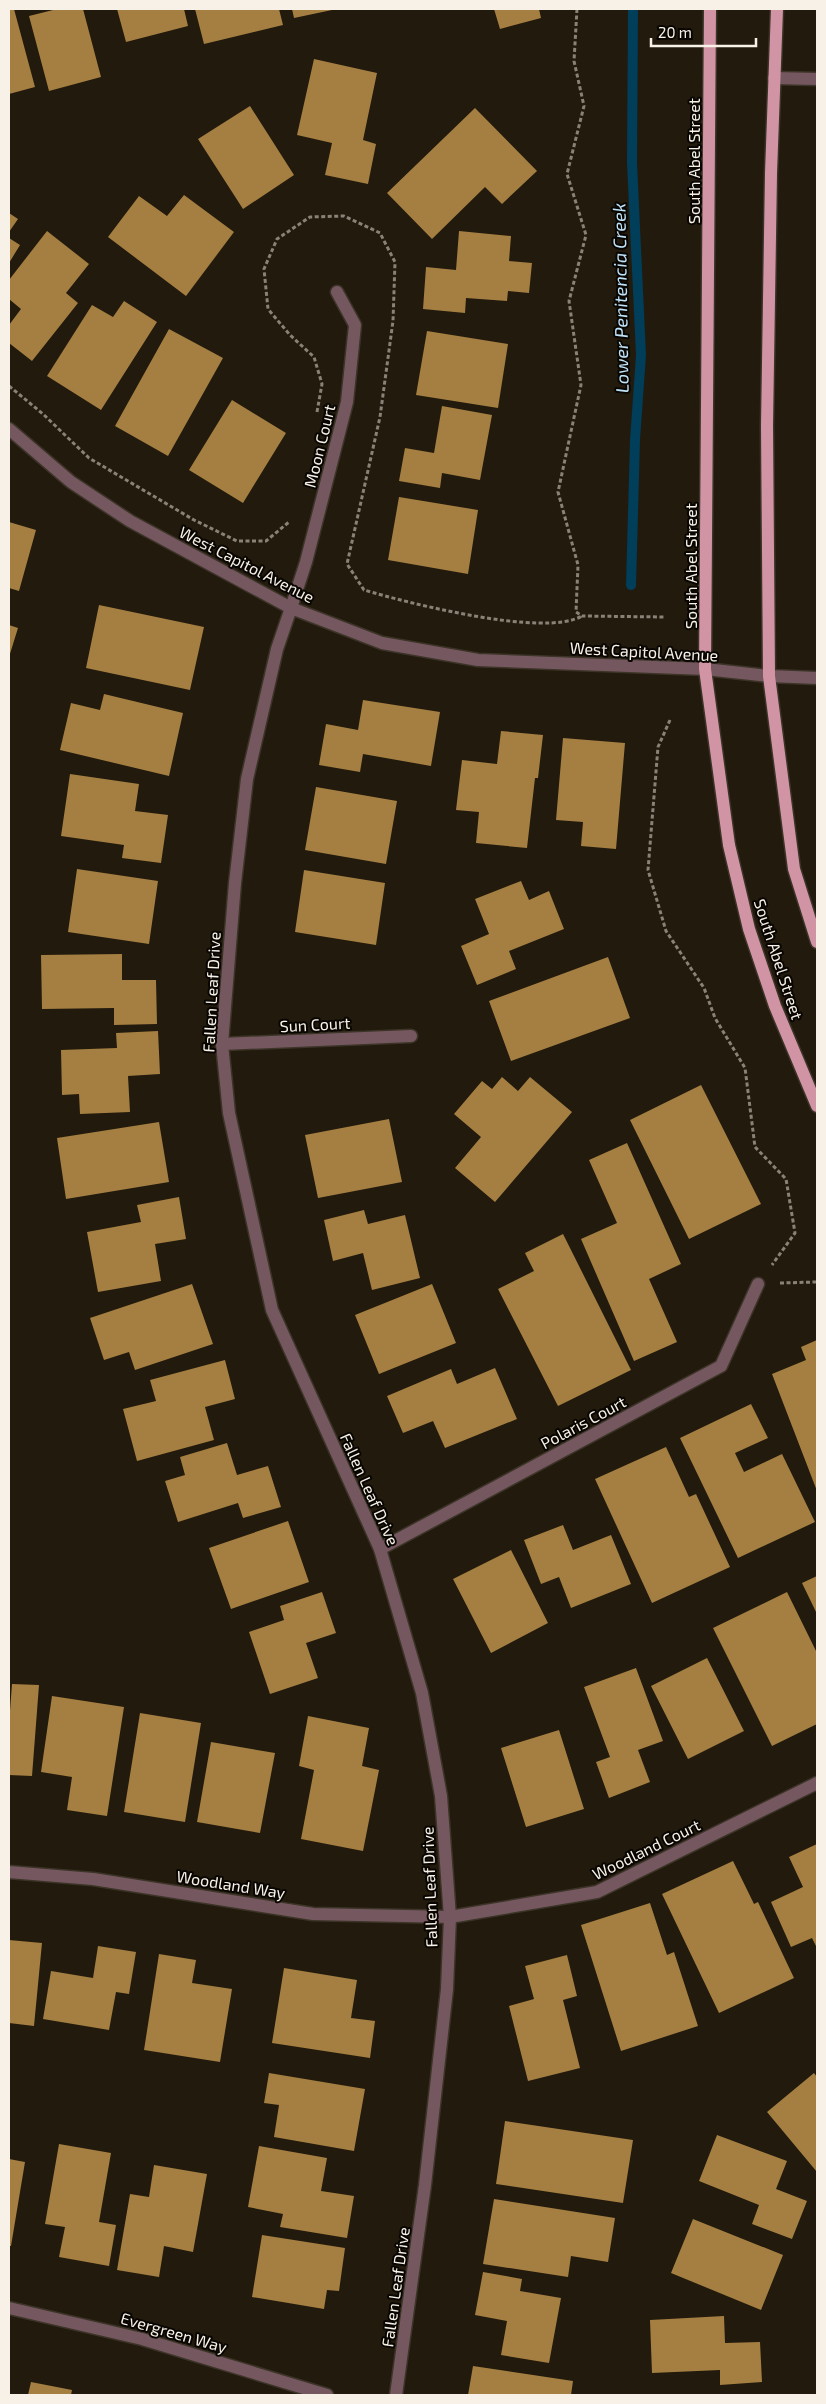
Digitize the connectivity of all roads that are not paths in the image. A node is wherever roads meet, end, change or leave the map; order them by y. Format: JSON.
{"nodes":[{"id":1,"x":710,"y":9,"type":"edge"},
{"id":2,"x":777,"y":9,"type":"edge"},
{"id":3,"x":774,"y":78,"type":"junction"},
{"id":4,"x":817,"y":79,"type":"edge"},
{"id":5,"x":336,"y":292,"type":"dead end"},
{"id":6,"x":9,"y":429,"type":"edge"},
{"id":7,"x":291,"y":608,"type":"junction"},
{"id":8,"x":705,"y":669,"type":"junction"},
{"id":9,"x":768,"y":676,"type":"junction"},
{"id":10,"x":817,"y":678,"type":"edge"},
{"id":11,"x":817,"y":942,"type":"edge"},
{"id":12,"x":411,"y":1036,"type":"dead end"},
{"id":13,"x":222,"y":1044,"type":"junction"},
{"id":14,"x":817,"y":1106,"type":"edge"},
{"id":15,"x":758,"y":1284,"type":"road end"},
{"id":16,"x":380,"y":1549,"type":"junction"},
{"id":17,"x":817,"y":1783,"type":"edge"},
{"id":18,"x":9,"y":1872,"type":"edge"},
{"id":19,"x":450,"y":1916,"type":"junction"},
{"id":20,"x":9,"y":2308,"type":"edge"},
{"id":21,"x":328,"y":2395,"type":"edge"},
{"id":22,"x":396,"y":2395,"type":"edge"}],
"edges":[{"from":1,"to":8,"type":"main road","name":"South Abel Street"},
{"from":2,"to":3,"type":"main road"},
{"from":3,"to":4,"type":"street"},
{"from":3,"to":9,"type":"main road"},
{"from":5,"to":7,"type":"street","name":"Moon Court"},
{"from":6,"to":7,"type":"street","name":"West Capitol Avenue"},
{"from":7,"to":8,"type":"street","name":"West Capitol Avenue"},
{"from":7,"to":13,"type":"street","name":"Fallen Leaf Drive"},
{"from":8,"to":9,"type":"street","name":"West Capitol Avenue"},
{"from":8,"to":14,"type":"main road","name":"South Abel Street"},
{"from":9,"to":10,"type":"street","name":"West Capitol Avenue"},
{"from":9,"to":11,"type":"main road"},
{"from":12,"to":13,"type":"street","name":"Sun Court"},
{"from":13,"to":16,"type":"street","name":"Fallen Leaf Drive"},
{"from":15,"to":16,"type":"street","name":"Polaris Court"},
{"from":16,"to":19,"type":"street","name":"Fallen Leaf Drive"},
{"from":17,"to":19,"type":"street","name":"Woodland Court"},
{"from":18,"to":19,"type":"street","name":"Woodland Way"},
{"from":19,"to":22,"type":"street","name":"Fallen Leaf Drive"},
{"from":20,"to":21,"type":"street","name":"Evergreen Way"}]}
